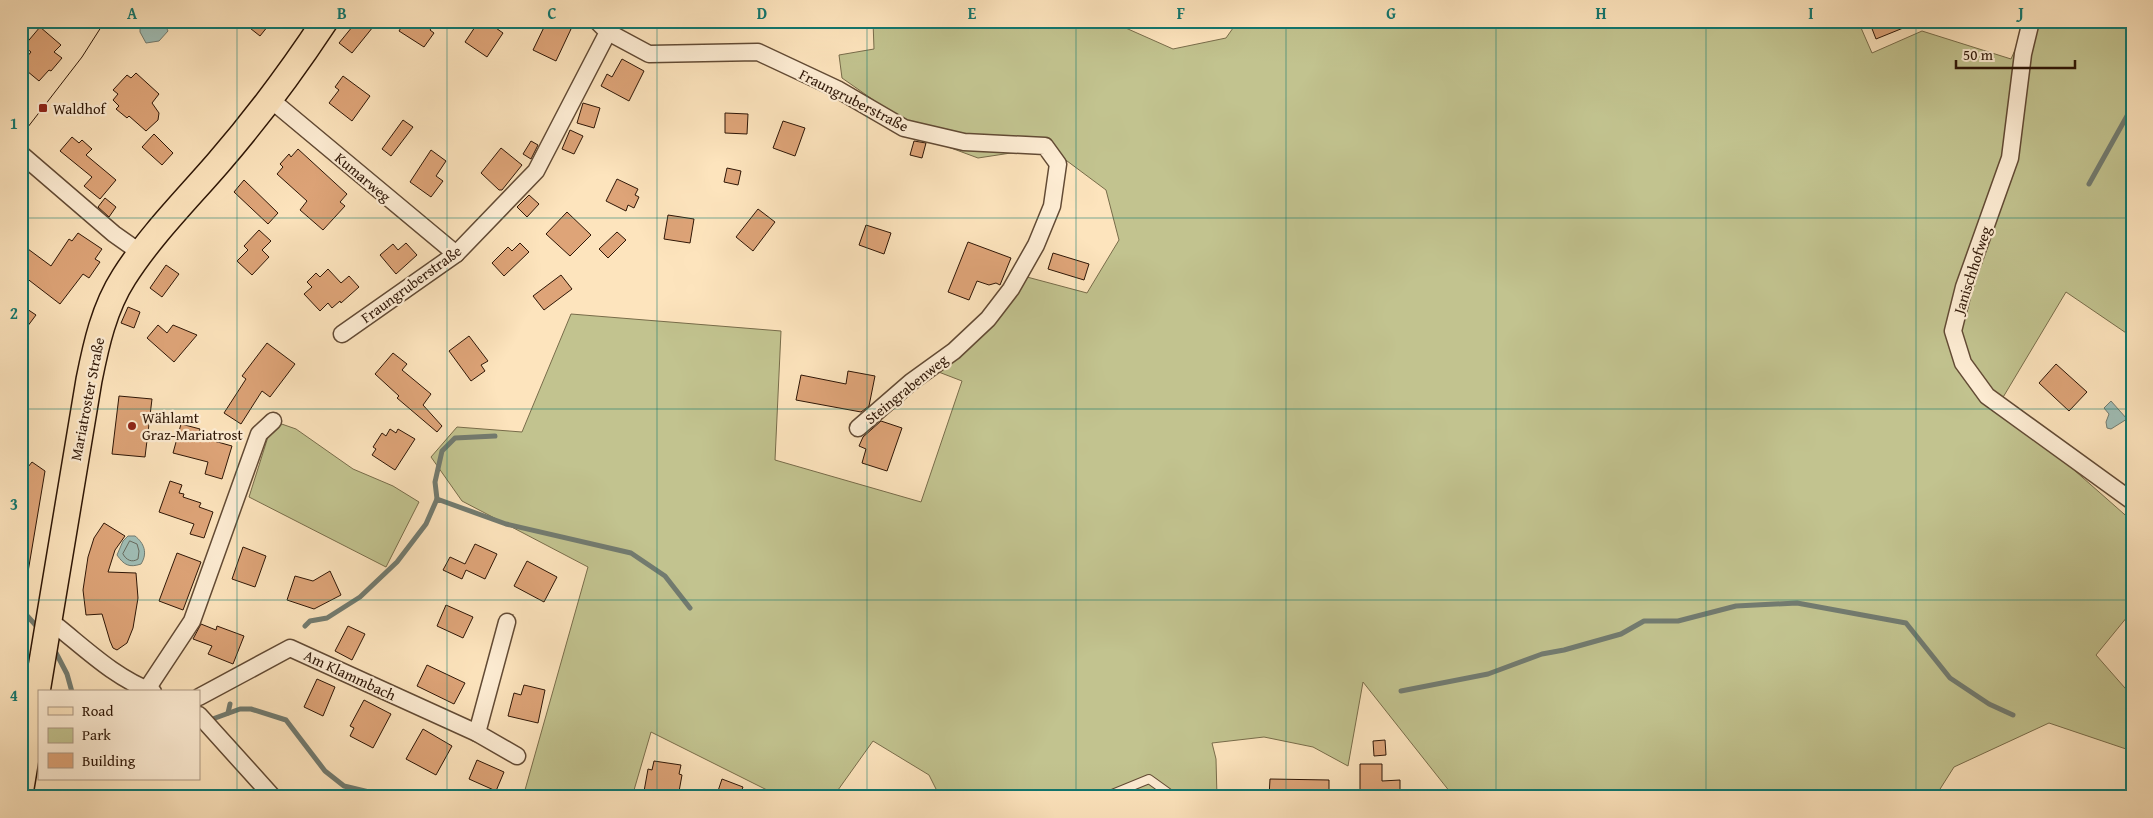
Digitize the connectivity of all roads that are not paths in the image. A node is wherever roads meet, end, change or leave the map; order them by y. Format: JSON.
{"nodes":[{"id":1,"x":324,"y":21,"type":"edge"},
{"id":2,"x":2031,"y":21,"type":"edge"},
{"id":3,"x":603,"y":27,"type":"edge"},
{"id":4,"x":270,"y":99,"type":"junction"},
{"id":5,"x":21,"y":154,"type":"edge"},
{"id":6,"x":140,"y":253,"type":"junction"},
{"id":7,"x":456,"y":254,"type":"junction"},
{"id":8,"x":342,"y":334,"type":"dead end"},
{"id":9,"x":954,"y":350,"type":"joint"},
{"id":10,"x":272,"y":421,"type":"dead end"},
{"id":11,"x":858,"y":428,"type":"dead end"},
{"id":12,"x":2132,"y":501,"type":"edge"},
{"id":13,"x":507,"y":622,"type":"dead end"},
{"id":14,"x":46,"y":639,"type":"junction"},
{"id":15,"x":148,"y":690,"type":"edge"},
{"id":16,"x":151,"y":690,"type":"edge"},
{"id":17,"x":200,"y":696,"type":"edge"},
{"id":18,"x":200,"y":716,"type":"edge"},
{"id":19,"x":476,"y":733,"type":"junction"},
{"id":20,"x":517,"y":756,"type":"dead end"},
{"id":21,"x":21,"y":787,"type":"edge"},
{"id":22,"x":272,"y":797,"type":"edge"},
{"id":23,"x":1105,"y":797,"type":"edge"},
{"id":24,"x":1174,"y":797,"type":"edge"}],
"edges":[{"from":1,"to":4,"type":"main road","name":"Mariatroster Straße"},
{"from":2,"to":12,"type":"street","name":"Janischhofweg"},
{"from":3,"to":7,"type":"street","name":"Fraungruberstraße"},
{"from":3,"to":9,"type":"street","name":"Fraungruberstraße"},
{"from":4,"to":6,"type":"main road","name":"Mariatroster Straße"},
{"from":4,"to":7,"type":"street","name":"Kumarweg"},
{"from":5,"to":6,"type":"street"},
{"from":6,"to":14,"type":"main road","name":"Mariatroster Straße"},
{"from":7,"to":8,"type":"street","name":"Fraungruberstraße"},
{"from":9,"to":11,"type":"street","name":"Steingrabenweg"},
{"from":10,"to":16,"type":"street"},
{"from":13,"to":19,"type":"street"},
{"from":14,"to":15,"type":"street"},
{"from":14,"to":21,"type":"main road","name":"Mariatroster Straße"},
{"from":17,"to":19,"type":"street","name":"Am Klammbach"},
{"from":18,"to":22,"type":"street"},
{"from":19,"to":20,"type":"street","name":"Am Klammbach"},
{"from":23,"to":24,"type":"lane"}]}
